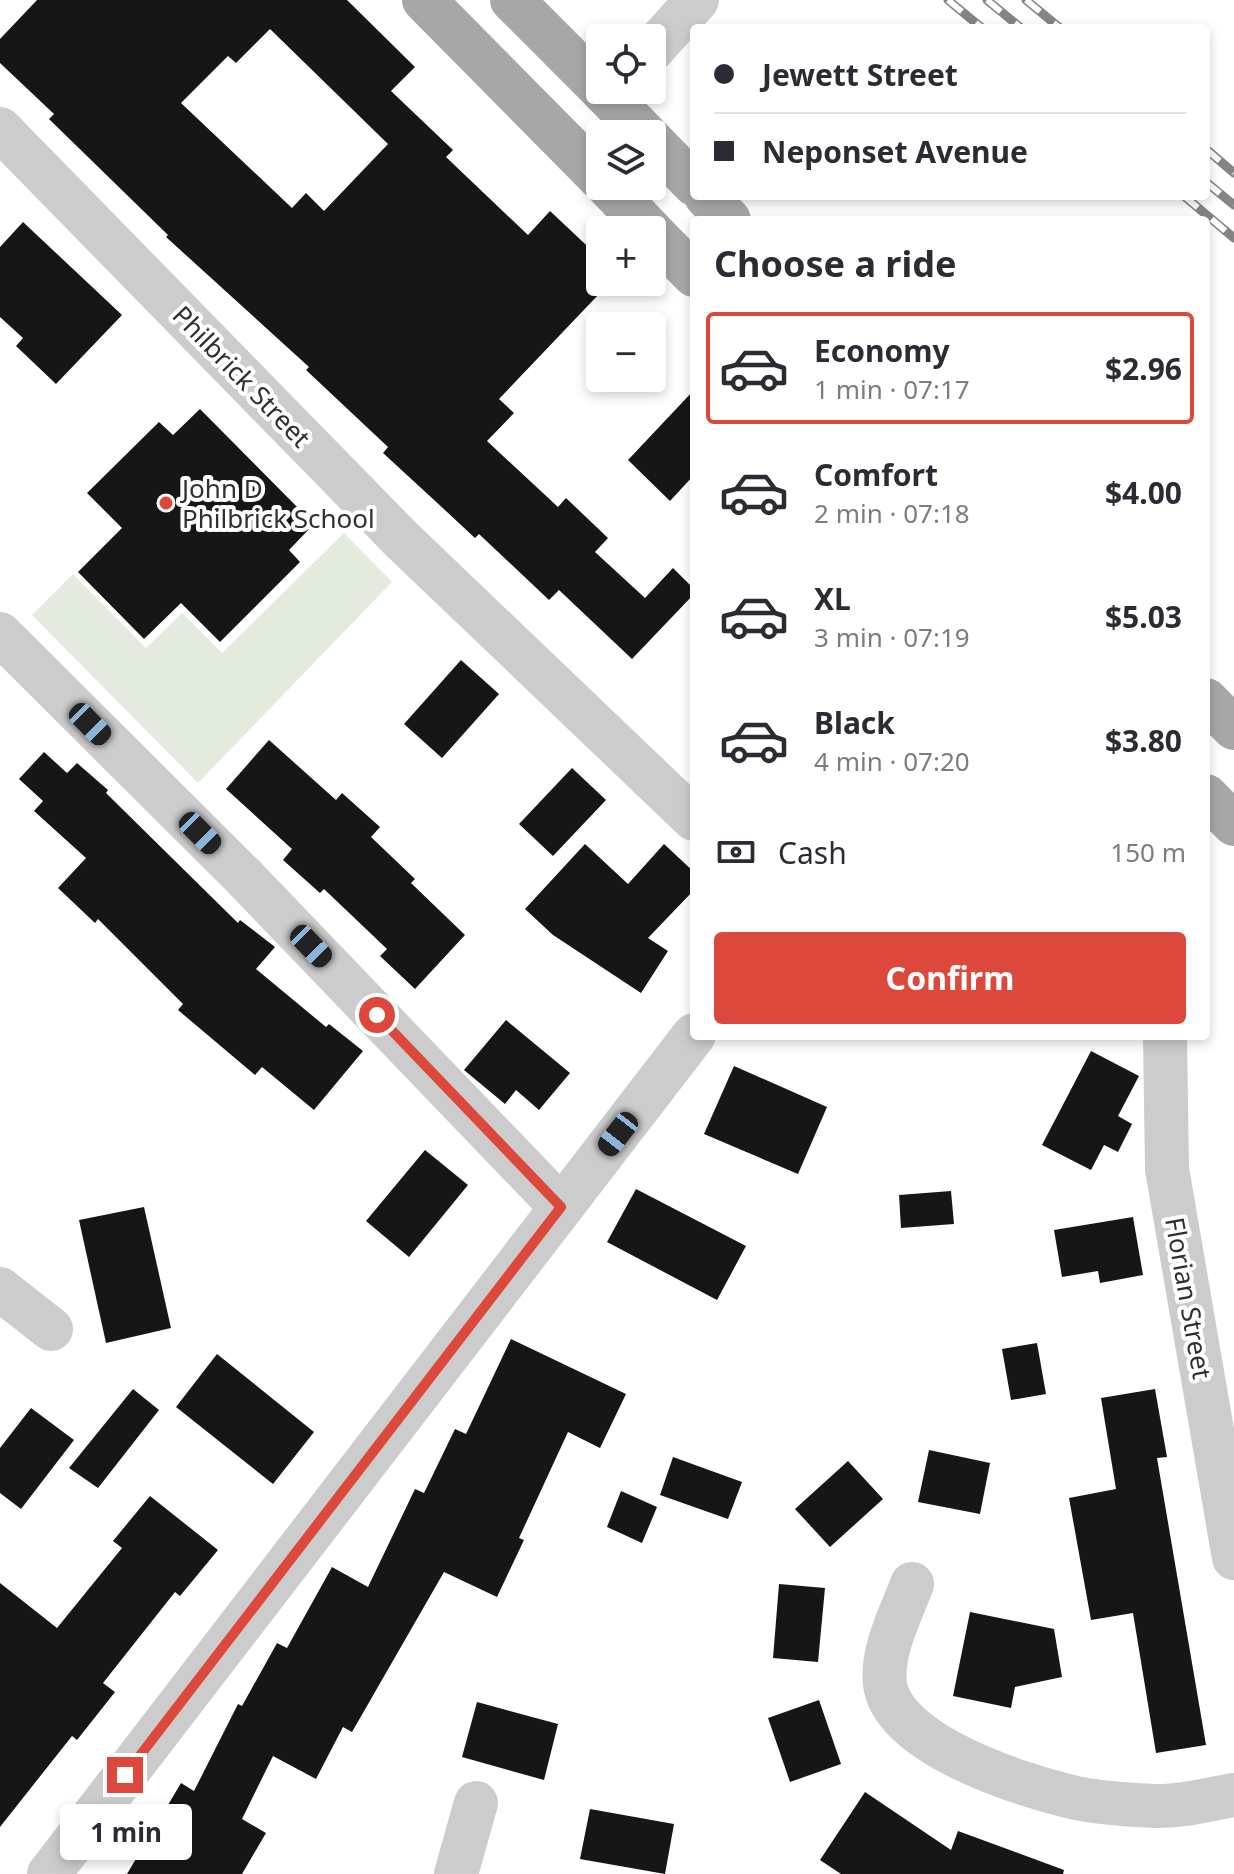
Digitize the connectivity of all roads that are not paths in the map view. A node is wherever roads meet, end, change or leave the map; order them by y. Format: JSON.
{"nodes":[{"id":1,"x":424,"y":0,"type":"edge"},
{"id":2,"x":512,"y":0,"type":"edge"},
{"id":3,"x":697,"y":0,"type":"edge"},
{"id":4,"x":666,"y":34,"type":"edge"},
{"id":5,"x":586,"y":72,"type":"edge"},
{"id":6,"x":618,"y":104,"type":"edge"},
{"id":7,"x":632,"y":120,"type":"edge"},
{"id":8,"x":0,"y":129,"type":"edge"},
{"id":9,"x":666,"y":155,"type":"edge"},
{"id":10,"x":586,"y":163,"type":"edge"},
{"id":11,"x":690,"y":180,"type":"edge"},
{"id":12,"x":621,"y":200,"type":"edge"},
{"id":13,"x":710,"y":200,"type":"edge"},
{"id":14,"x":637,"y":216,"type":"edge"},
{"id":15,"x":725,"y":216,"type":"edge"},
{"id":16,"x":666,"y":246,"type":"edge"},
{"id":17,"x":690,"y":271,"type":"edge"},
{"id":18,"x":0,"y":634,"type":"edge"},
{"id":19,"x":1210,"y":704,"type":"edge"},
{"id":20,"x":1234,"y":728,"type":"edge"},
{"id":21,"x":1210,"y":800,"type":"edge"},
{"id":22,"x":690,"y":815,"type":"edge"},
{"id":23,"x":1234,"y":824,"type":"edge"},
{"id":24,"x":690,"y":1040,"type":"edge"},
{"id":25,"x":1160,"y":1040,"type":"edge"},
{"id":26,"x":561,"y":1207,"type":"junction"},
{"id":27,"x":0,"y":1289,"type":"edge"},
{"id":28,"x":51,"y":1329,"type":"dead end"},
{"id":29,"x":1234,"y":1558,"type":"edge"},
{"id":30,"x":912,"y":1584,"type":"dead end"},
{"id":31,"x":1234,"y":1795,"type":"edge"},
{"id":32,"x":476,"y":1803,"type":"dead end"},
{"id":33,"x":49,"y":1874,"type":"edge"},
{"id":34,"x":456,"y":1874,"type":"edge"}],
"edges":[{"from":1,"to":10,"type":"main road"},
{"from":2,"to":5,"type":"main road"},
{"from":3,"to":4,"type":"street"},
{"from":6,"to":7,"type":"main road"},
{"from":8,"to":22,"type":"street","name":"Philbrick Street"},
{"from":9,"to":11,"type":"main road"},
{"from":12,"to":14,"type":"main road"},
{"from":13,"to":15,"type":"main road"},
{"from":16,"to":17,"type":"main road"},
{"from":18,"to":26,"type":"street"},
{"from":19,"to":20,"type":"main road"},
{"from":21,"to":23,"type":"main road"},
{"from":24,"to":26,"type":"street"},
{"from":25,"to":29,"type":"street","name":"Florian Street"},
{"from":26,"to":33,"type":"street"},
{"from":27,"to":28,"type":"street"},
{"from":30,"to":31,"type":"street"},
{"from":32,"to":34,"type":"street"}]}
